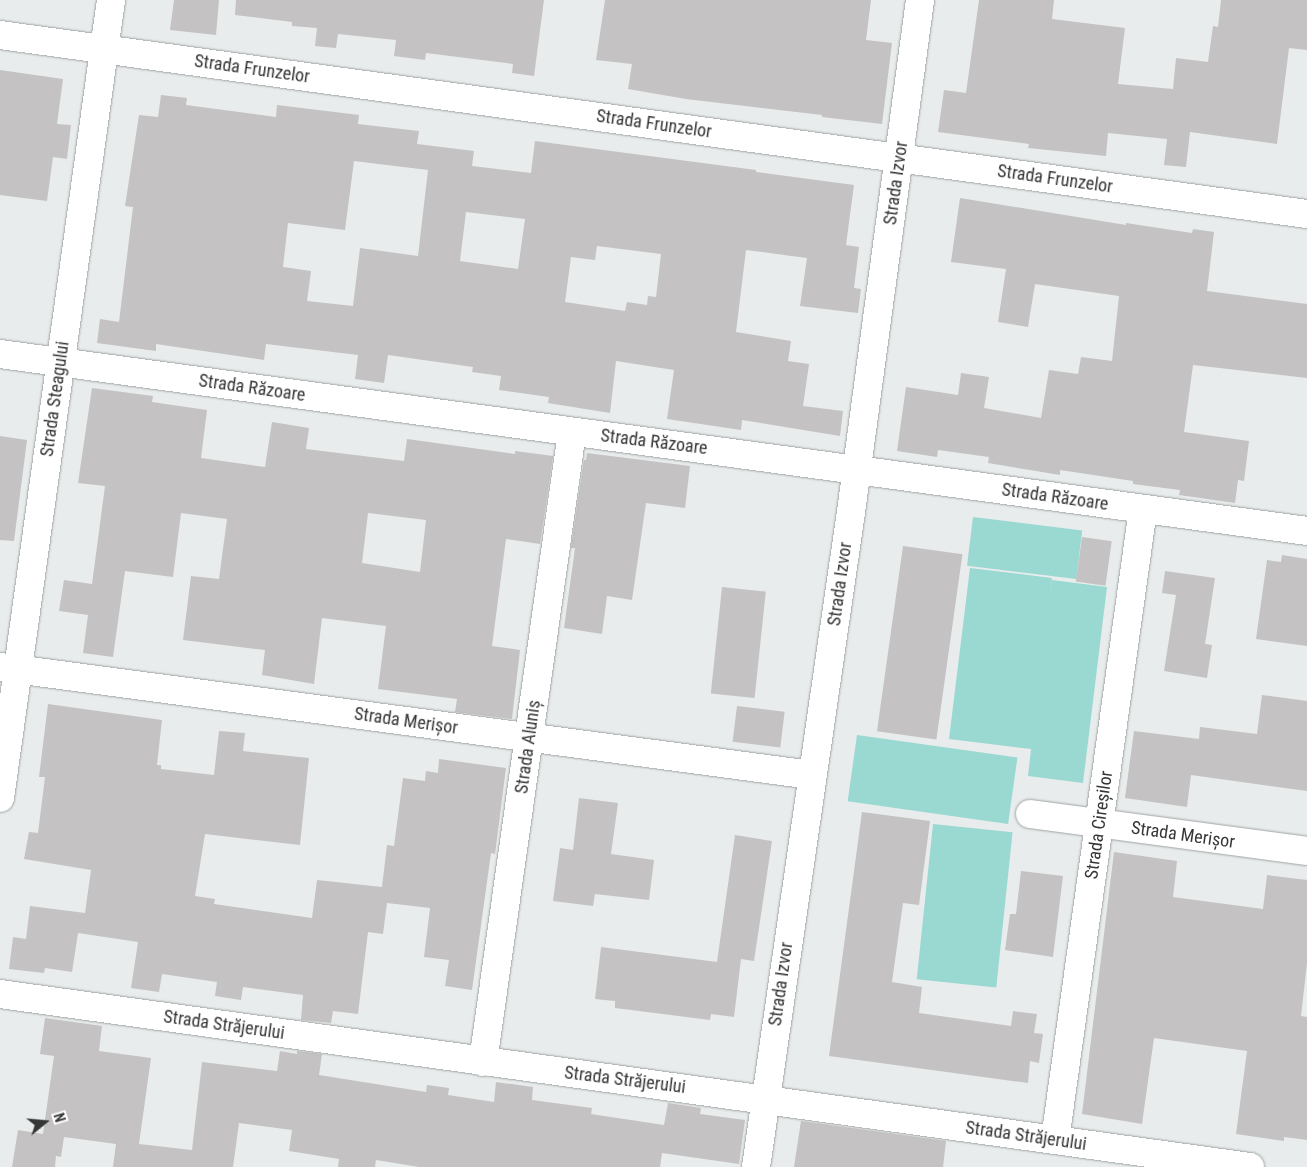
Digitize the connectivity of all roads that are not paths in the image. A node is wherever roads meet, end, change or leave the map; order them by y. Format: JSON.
{"nodes":[{"id":1,"x":111,"y":0,"type":"edge"},
{"id":2,"x":920,"y":0,"type":"edge"},
{"id":3,"x":0,"y":35,"type":"edge"},
{"id":4,"x":104,"y":49,"type":"junction"},
{"id":5,"x":899,"y":157,"type":"junction"},
{"id":6,"x":1307,"y":214,"type":"edge"},
{"id":7,"x":0,"y":354,"type":"edge"},
{"id":8,"x":60,"y":362,"type":"junction"},
{"id":9,"x":572,"y":432,"type":"junction"},
{"id":10,"x":856,"y":469,"type":"junction"},
{"id":11,"x":1143,"y":509,"type":"junction"},
{"id":12,"x":1307,"y":532,"type":"edge"},
{"id":13,"x":9,"y":668,"type":"edge"},
{"id":14,"x":529,"y":738,"type":"junction"},
{"id":15,"x":812,"y":775,"type":"junction"},
{"id":16,"x":0,"y":798,"type":"edge"},
{"id":17,"x":1030,"y":814,"type":"dead end"},
{"id":18,"x":1099,"y":823,"type":"junction"},
{"id":19,"x":1307,"y":851,"type":"edge"},
{"id":20,"x":0,"y":994,"type":"edge"},
{"id":21,"x":483,"y":1062,"type":"junction"},
{"id":22,"x":765,"y":1099,"type":"junction"},
{"id":23,"x":1055,"y":1140,"type":"junction"},
{"id":24,"x":756,"y":1167,"type":"edge"},
{"id":25,"x":1250,"y":1167,"type":"edge"}],
"edges":[{"from":1,"to":4,"type":"street","name":"Strada Steagului"},
{"from":2,"to":5,"type":"street","name":"Strada Izvor"},
{"from":3,"to":4,"type":"street","name":"Strada Frunzelor"},
{"from":4,"to":5,"type":"street","name":"Strada Frunzelor"},
{"from":4,"to":8,"type":"street","name":"Strada Steagului"},
{"from":5,"to":6,"type":"street","name":"Strada Frunzelor"},
{"from":5,"to":10,"type":"street","name":"Strada Izvor"},
{"from":7,"to":8,"type":"street","name":"Strada Răzoare"},
{"from":8,"to":9,"type":"street","name":"Strada Răzoare"},
{"from":8,"to":13,"type":"street","name":"Strada Steagului"},
{"from":9,"to":10,"type":"street","name":"Strada Răzoare"},
{"from":9,"to":14,"type":"street","name":"Strada Aluniș"},
{"from":10,"to":11,"type":"street","name":"Strada Răzoare"},
{"from":10,"to":15,"type":"street","name":"Strada Izvor"},
{"from":11,"to":12,"type":"street","name":"Strada Răzoare"},
{"from":11,"to":18,"type":"street","name":"Strada Cireșilor"},
{"from":13,"to":14,"type":"street","name":"Strada Merișor"},
{"from":13,"to":16,"type":"street","name":"Strada Steagului"},
{"from":14,"to":15,"type":"street","name":"Strada Merișor"},
{"from":14,"to":21,"type":"street","name":"Strada Aluniș"},
{"from":15,"to":22,"type":"street","name":"Strada Izvor"},
{"from":17,"to":18,"type":"street","name":"Strada Merișor"},
{"from":18,"to":19,"type":"street","name":"Strada Merișor"},
{"from":18,"to":23,"type":"street","name":"Strada Cireșilor"},
{"from":20,"to":21,"type":"street","name":"Strada Străjerului"},
{"from":21,"to":22,"type":"street","name":"Strada Străjerului"},
{"from":22,"to":23,"type":"street","name":"Strada Străjerului"},
{"from":22,"to":24,"type":"street","name":"Strada Izvor"},
{"from":23,"to":25,"type":"street","name":"Strada Străjerului"}]}
